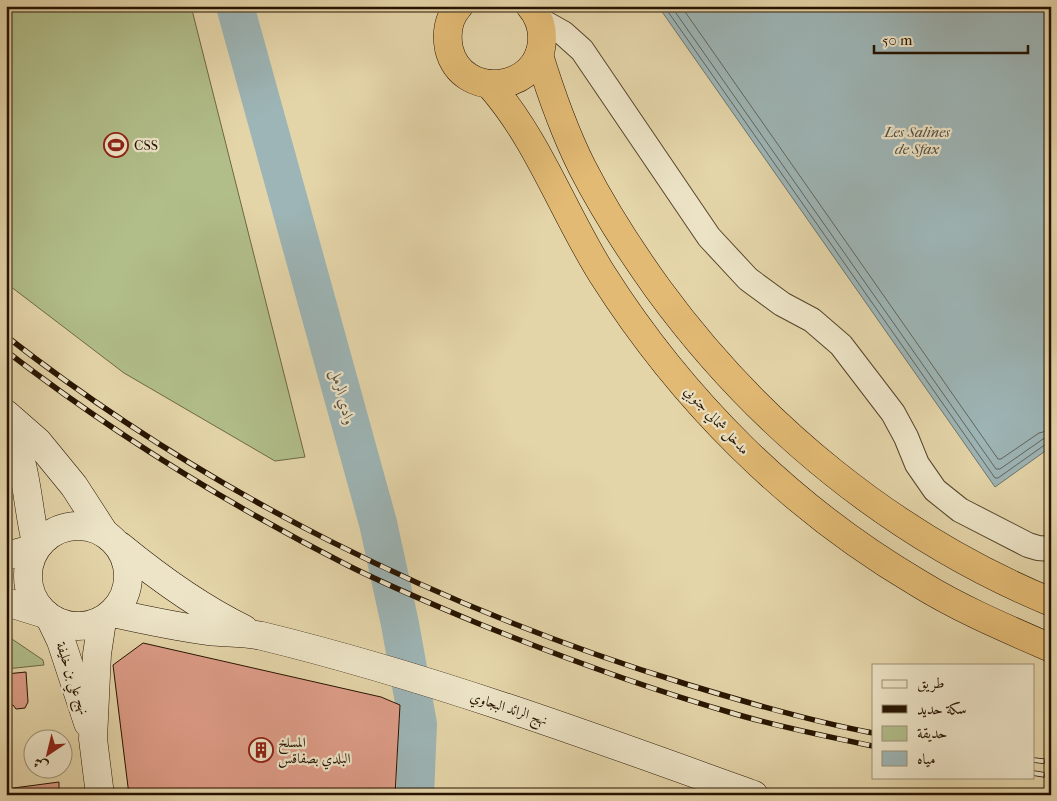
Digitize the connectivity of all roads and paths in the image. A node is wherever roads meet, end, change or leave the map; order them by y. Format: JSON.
{"nodes":[{"id":1,"x":460,"y":6,"type":"edge"},
{"id":2,"x":534,"y":13,"type":"edge"},
{"id":3,"x":539,"y":55,"type":"junction"},
{"id":4,"x":489,"y":84,"type":"junction"},
{"id":5,"x":6,"y":414,"type":"edge"},
{"id":6,"x":6,"y":426,"type":"edge"},
{"id":7,"x":112,"y":539,"type":"junction"},
{"id":8,"x":37,"y":547,"type":"junction"},
{"id":9,"x":1051,"y":549,"type":"edge"},
{"id":10,"x":6,"y":556,"type":"edge"},
{"id":11,"x":6,"y":602,"type":"edge"},
{"id":12,"x":1051,"y":602,"type":"edge"},
{"id":13,"x":47,"y":616,"type":"junction"},
{"id":14,"x":107,"y":617,"type":"junction"},
{"id":15,"x":259,"y":636,"type":"junction"},
{"id":16,"x":1051,"y":648,"type":"edge"},
{"id":17,"x":93,"y":739,"type":"junction"},
{"id":18,"x":100,"y":795,"type":"edge"},
{"id":19,"x":754,"y":795,"type":"edge"}],
"edges":[{"from":1,"to":4,"type":"highway"},
{"from":2,"to":3,"type":"highway"},
{"from":2,"to":9,"type":"street"},
{"from":3,"to":4,"type":"highway"},
{"from":3,"to":12,"type":"highway"},
{"from":4,"to":16,"type":"highway","name":"مدخل شمالي جنوبي"},
{"from":5,"to":7,"type":"street"},
{"from":6,"to":8,"type":"street"},
{"from":7,"to":8,"type":"street"},
{"from":7,"to":14,"type":"street"},
{"from":7,"to":15,"type":"street","name":"نهج الرائد البجاوي"},
{"from":8,"to":10,"type":"street"},
{"from":8,"to":13,"type":"street"},
{"from":11,"to":13,"type":"street"},
{"from":13,"to":14,"type":"street"},
{"from":13,"to":17,"type":"street","name":"نهج علي بن خليفة"},
{"from":14,"to":15,"type":"street","name":"نهج الرائد البجاوي"},
{"from":14,"to":17,"type":"street","name":"نهج علي بن خليفة"},
{"from":15,"to":19,"type":"street","name":"نهج الرائد البجاوي"},
{"from":17,"to":18,"type":"street","name":"نهج علي بن خليفة"}]}
